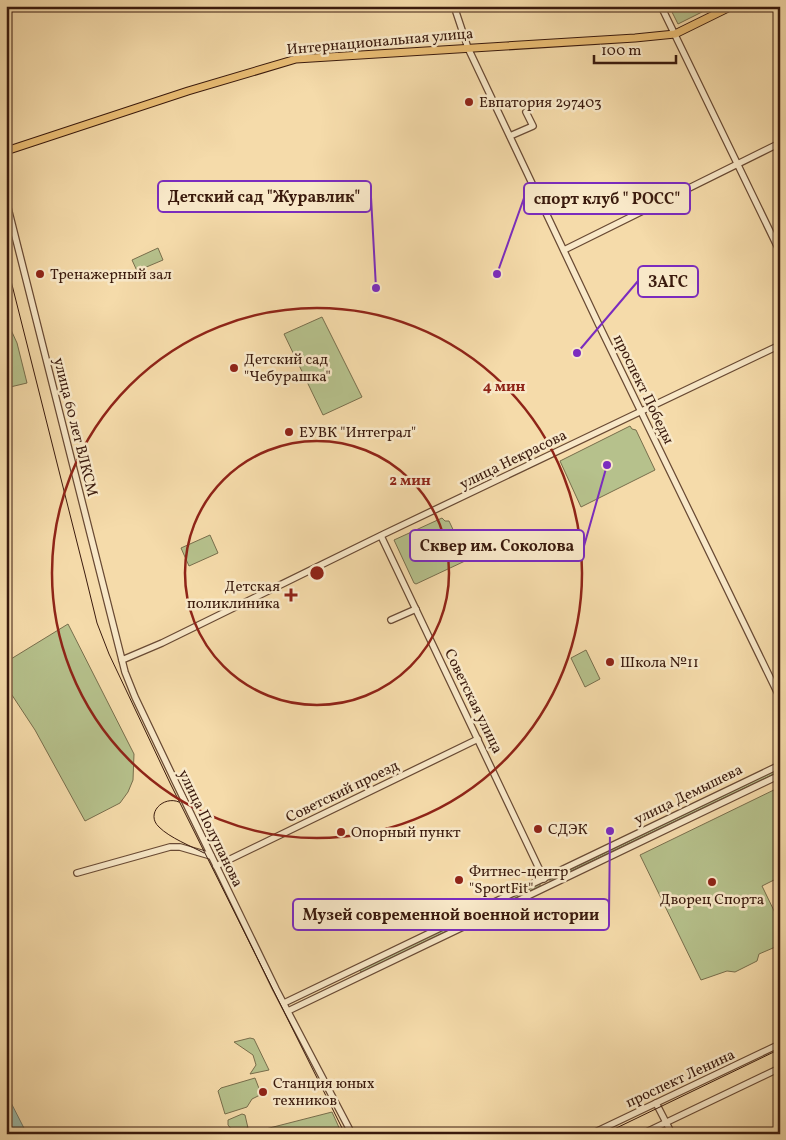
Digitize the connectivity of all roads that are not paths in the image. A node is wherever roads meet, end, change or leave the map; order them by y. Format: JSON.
{"nodes":[{"id":1,"x":454,"y":6,"type":"edge"},
{"id":2,"x":661,"y":6,"type":"edge"},
{"id":3,"x":732,"y":6,"type":"edge"},
{"id":4,"x":675,"y":34,"type":"junction"},
{"id":5,"x":468,"y":48,"type":"junction"},
{"id":6,"x":526,"y":112,"type":"dead end"},
{"id":7,"x":510,"y":136,"type":"junction"},
{"id":8,"x":780,"y":143,"type":"edge"},
{"id":9,"x":6,"y":151,"type":"edge"},
{"id":10,"x":736,"y":164,"type":"junction"},
{"id":11,"x":6,"y":200,"type":"edge"},
{"id":12,"x":564,"y":250,"type":"junction"},
{"id":13,"x":780,"y":252,"type":"edge"},
{"id":14,"x":780,"y":345,"type":"edge"},
{"id":15,"x":642,"y":410,"type":"junction"},
{"id":16,"x":381,"y":536,"type":"junction"},
{"id":17,"x":416,"y":609,"type":"junction"},
{"id":18,"x":390,"y":620,"type":"dead end"},
{"id":19,"x":122,"y":660,"type":"junction"},
{"id":20,"x":780,"y":698,"type":"edge"},
{"id":21,"x":478,"y":739,"type":"junction"},
{"id":22,"x":780,"y":765,"type":"edge"},
{"id":23,"x":780,"y":775,"type":"edge"},
{"id":24,"x":211,"y":856,"type":"junction"},
{"id":25,"x":216,"y":866,"type":"junction"},
{"id":26,"x":76,"y":873,"type":"dead end"},
{"id":27,"x":543,"y":878,"type":"junction"},
{"id":28,"x":548,"y":885,"type":"junction"},
{"id":29,"x":354,"y":969,"type":"junction"},
{"id":30,"x":358,"y":977,"type":"junction"},
{"id":31,"x":284,"y":1003,"type":"junction"},
{"id":32,"x":288,"y":1011,"type":"junction"},
{"id":33,"x":780,"y":1044,"type":"edge"},
{"id":34,"x":780,"y":1068,"type":"edge"},
{"id":35,"x":656,"y":1103,"type":"junction"},
{"id":36,"x":666,"y":1122,"type":"junction"},
{"id":37,"x":352,"y":1134,"type":"edge"},
{"id":38,"x":591,"y":1134,"type":"edge"},
{"id":39,"x":642,"y":1134,"type":"edge"},
{"id":40,"x":672,"y":1134,"type":"edge"}],
"edges":[{"from":1,"to":5,"type":"street","name":"проспект Победы"},
{"from":2,"to":4,"type":"street"},
{"from":3,"to":4,"type":"main road","name":"Интернациональная улица"},
{"from":4,"to":5,"type":"main road","name":"Интернациональная улица"},
{"from":4,"to":10,"type":"street"},
{"from":5,"to":7,"type":"street","name":"проспект Победы"},
{"from":5,"to":9,"type":"main road","name":"Интернациональная улица"},
{"from":6,"to":7,"type":"street"},
{"from":7,"to":12,"type":"street","name":"проспект Победы"},
{"from":8,"to":10,"type":"street"},
{"from":10,"to":12,"type":"street"},
{"from":10,"to":13,"type":"street"},
{"from":11,"to":19,"type":"street","name":"улица 60 лет ВЛКСМ"},
{"from":12,"to":15,"type":"street","name":"проспект Победы"},
{"from":14,"to":15,"type":"street","name":"улица Некрасова"},
{"from":15,"to":16,"type":"street","name":"улица Некрасова"},
{"from":15,"to":20,"type":"street","name":"проспект Победы"},
{"from":16,"to":17,"type":"street","name":"Советская улица"},
{"from":16,"to":19,"type":"street","name":"улица Некрасова"},
{"from":17,"to":18,"type":"street"},
{"from":17,"to":21,"type":"street","name":"Советская улица"},
{"from":19,"to":24,"type":"street","name":"улица Полупанова"},
{"from":21,"to":25,"type":"street","name":"Советский проезд"},
{"from":21,"to":27,"type":"street","name":"Советская улица"},
{"from":22,"to":27,"type":"street","name":"улица Демышева"},
{"from":23,"to":28,"type":"street","name":"улица Демышева"},
{"from":24,"to":25,"type":"street","name":"улица Полупанова"},
{"from":24,"to":26,"type":"street"},
{"from":25,"to":31,"type":"street","name":"улица Полупанова"},
{"from":27,"to":28,"type":"street","name":"Советская улица"},
{"from":27,"to":29,"type":"street","name":"улица Демышева"},
{"from":28,"to":30,"type":"street","name":"улица Демышева"},
{"from":29,"to":30,"type":"street"},
{"from":29,"to":31,"type":"street","name":"улица Демышева"},
{"from":30,"to":32,"type":"street","name":"улица Демышева"},
{"from":31,"to":32,"type":"street","name":"улица Полупанова"},
{"from":32,"to":37,"type":"street"},
{"from":33,"to":35,"type":"street","name":"проспект Ленина"},
{"from":34,"to":36,"type":"street"},
{"from":35,"to":36,"type":"street"},
{"from":35,"to":38,"type":"street","name":"проспект Ленина"},
{"from":36,"to":39,"type":"street"},
{"from":36,"to":40,"type":"street"}]}
